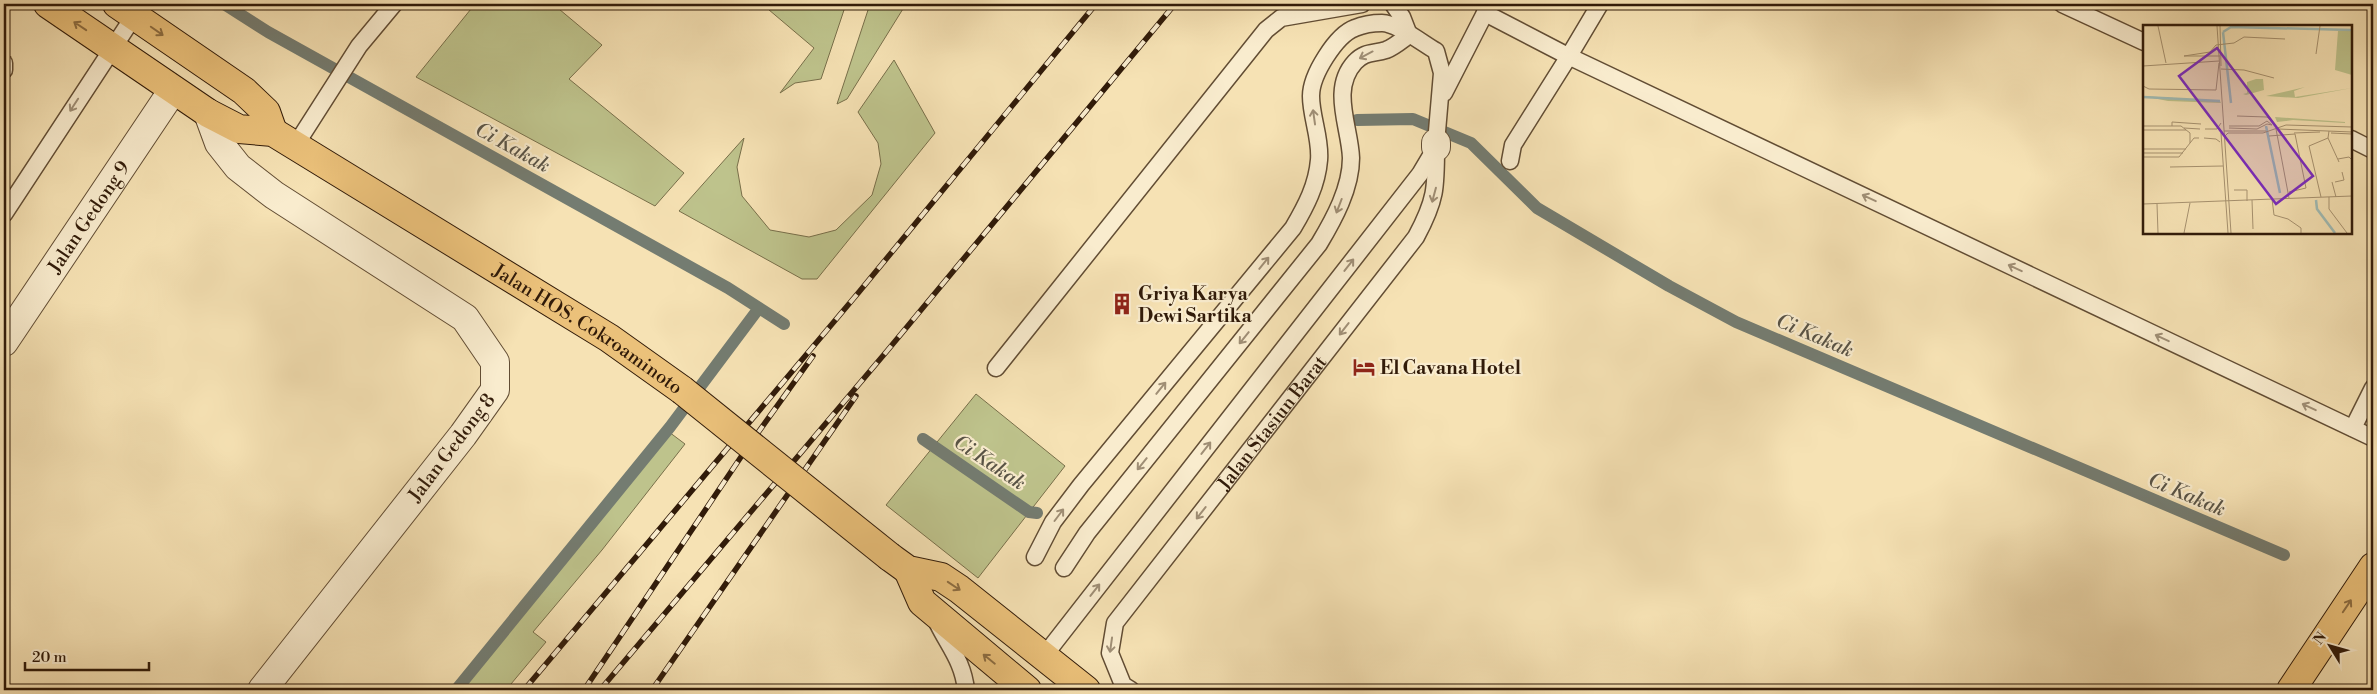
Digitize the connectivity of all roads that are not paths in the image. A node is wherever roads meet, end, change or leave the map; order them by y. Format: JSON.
{"nodes":[{"id":1,"x":48,"y":4,"type":"edge"},
{"id":2,"x":394,"y":4,"type":"edge"},
{"id":3,"x":1362,"y":4,"type":"edge"},
{"id":4,"x":1393,"y":4,"type":"edge"},
{"id":5,"x":1600,"y":4,"type":"edge"},
{"id":6,"x":2062,"y":4,"type":"edge"},
{"id":7,"x":1490,"y":7,"type":"edge"},
{"id":8,"x":125,"y":10,"type":"edge"},
{"id":9,"x":1409,"y":35,"type":"junction"},
{"id":10,"x":2143,"y":42,"type":"edge"},
{"id":11,"x":113,"y":47,"type":"junction"},
{"id":12,"x":1569,"y":56,"type":"junction"},
{"id":13,"x":4,"y":63,"type":"edge"},
{"id":14,"x":4,"y":70,"type":"edge"},
{"id":15,"x":173,"y":90,"type":"junction"},
{"id":16,"x":1439,"y":107,"type":"junction"},
{"id":17,"x":208,"y":113,"type":"junction"},
{"id":18,"x":284,"y":139,"type":"junction"},
{"id":19,"x":2352,"y":140,"type":"edge"},
{"id":20,"x":1436,"y":145,"type":"junction"},
{"id":21,"x":2373,"y":150,"type":"edge"},
{"id":22,"x":1510,"y":161,"type":"dead end"},
{"id":23,"x":4,"y":214,"type":"edge"},
{"id":24,"x":4,"y":342,"type":"edge"},
{"id":25,"x":996,"y":368,"type":"dead end"},
{"id":26,"x":2373,"y":388,"type":"edge"},
{"id":27,"x":2353,"y":428,"type":"junction"},
{"id":28,"x":2373,"y":438,"type":"edge"},
{"id":29,"x":1035,"y":557,"type":"dead end"},
{"id":30,"x":899,"y":563,"type":"junction"},
{"id":31,"x":2373,"y":567,"type":"edge"},
{"id":32,"x":1064,"y":568,"type":"dead end"},
{"id":33,"x":933,"y":613,"type":"junction"},
{"id":34,"x":1044,"y":656,"type":"junction"},
{"id":35,"x":262,"y":690,"type":"edge"},
{"id":36,"x":966,"y":690,"type":"edge"},
{"id":37,"x":1027,"y":690,"type":"edge"},
{"id":38,"x":1086,"y":690,"type":"edge"},
{"id":39,"x":1131,"y":690,"type":"edge"},
{"id":40,"x":2291,"y":690,"type":"edge"}],
"edges":[{"from":11,"to":1,"type":"main road","name":"Jalan HOS. Cokroaminoto","one_way":true},
{"from":2,"to":18,"type":"lane"},
{"from":3,"to":25,"type":"lane"},
{"from":4,"to":9,"type":"lane"},
{"from":5,"to":12,"type":"lane"},
{"from":6,"to":10,"type":"lane"},
{"from":7,"to":12,"type":"lane"},
{"from":7,"to":16,"type":"lane","name":"Jalan Stasiun Barat"},
{"from":8,"to":11,"type":"lane"},
{"from":8,"to":18,"type":"main road","one_way":true},
{"from":9,"to":16,"type":"lane"},
{"from":29,"to":9,"type":"lane","one_way":true},
{"from":9,"to":32,"type":"lane","one_way":true},
{"from":11,"to":15,"type":"main road","name":"Jalan HOS. Cokroaminoto"},
{"from":11,"to":23,"type":"lane","one_way":true},
{"from":12,"to":22,"type":"lane"},
{"from":27,"to":12,"type":"lane","one_way":true},
{"from":13,"to":14,"type":"lane"},
{"from":15,"to":17,"type":"main road","name":"Jalan HOS. Cokroaminoto"},
{"from":15,"to":24,"type":"street","name":"Jalan Gedong 9"},
{"from":16,"to":20,"type":"lane","name":"Jalan Stasiun Barat"},
{"from":17,"to":18,"type":"main road","name":"Jalan HOS. Cokroaminoto"},
{"from":17,"to":35,"type":"street","name":"Jalan Gedong 8"},
{"from":18,"to":30,"type":"main road","name":"Jalan HOS. Cokroaminoto","bridge":true},
{"from":19,"to":21,"type":"lane"},
{"from":34,"to":20,"type":"lane","name":"Jalan Stasiun Barat","one_way":true},
{"from":20,"to":39,"type":"lane","name":"Jalan Stasiun Barat","one_way":true},
{"from":26,"to":27,"type":"lane"},
{"from":27,"to":28,"type":"lane"},
{"from":30,"to":33,"type":"main road","name":"Jalan HOS. Cokroaminoto"},
{"from":30,"to":34,"type":"main road","name":"Jalan HOS. Cokroaminoto","one_way":true},
{"from":40,"to":31,"type":"main road","one_way":true},
{"from":33,"to":36,"type":"lane"},
{"from":37,"to":33,"type":"main road","name":"Jalan HOS. Cokroaminoto","one_way":true},
{"from":34,"to":38,"type":"main road","name":"Jalan HOS. Cokroaminoto"}]}
